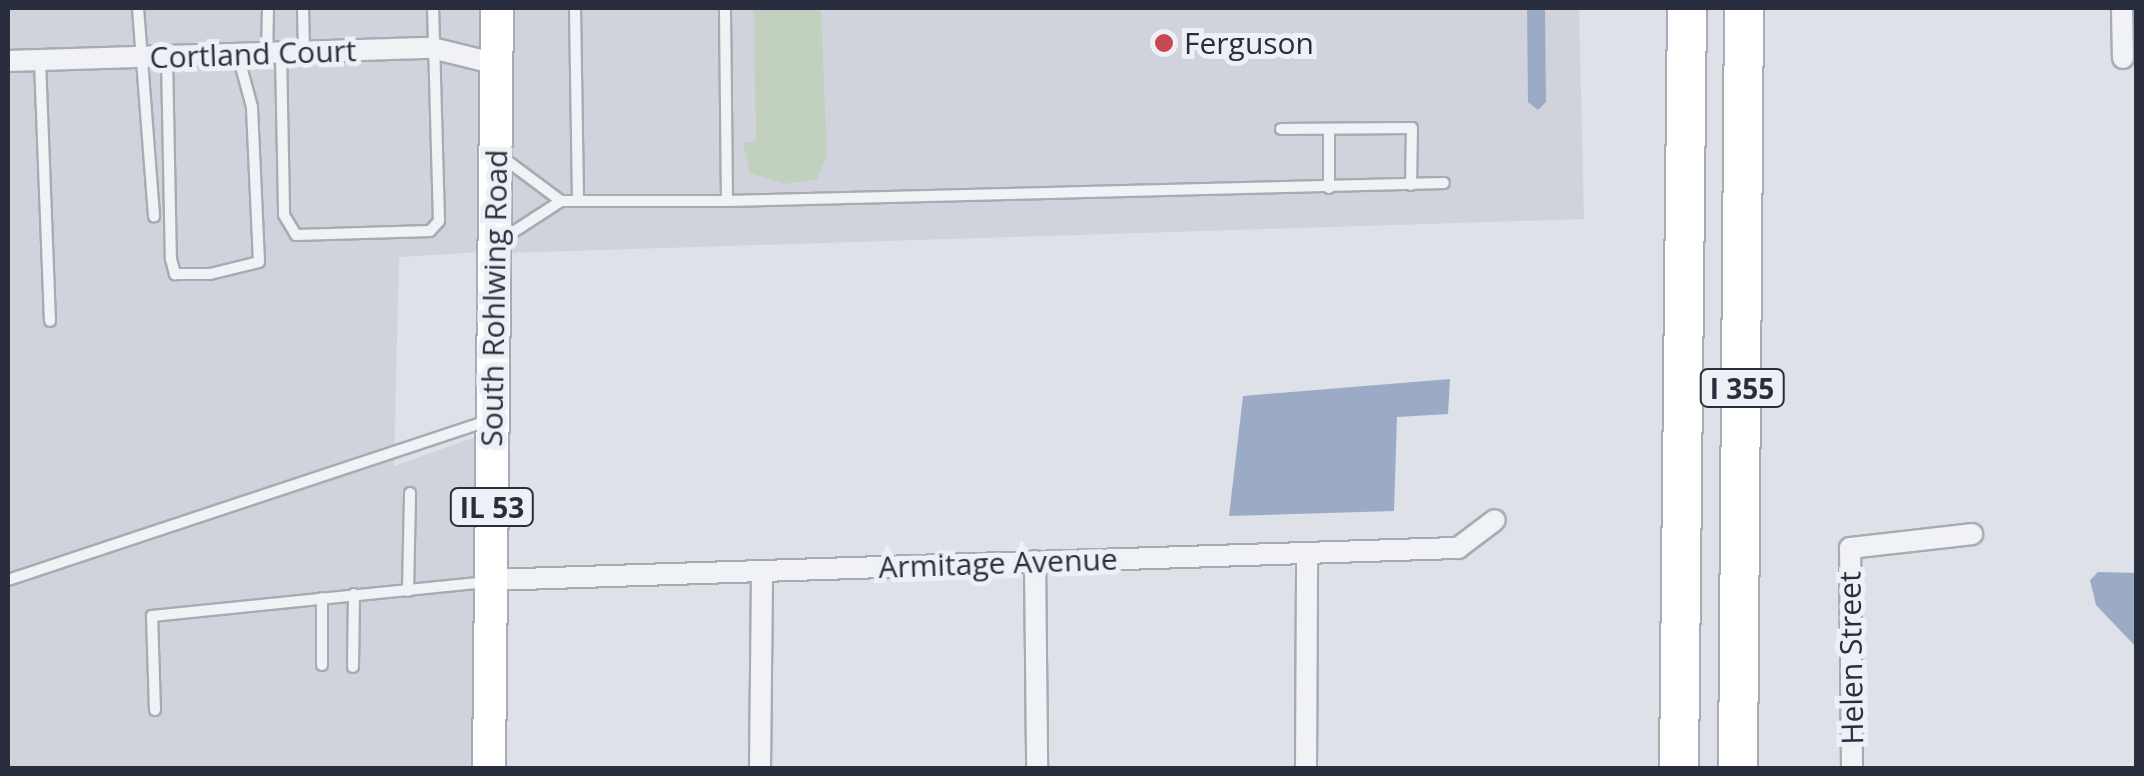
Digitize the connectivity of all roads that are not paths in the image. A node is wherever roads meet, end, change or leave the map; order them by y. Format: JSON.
{"nodes":[{"id":1,"x":138,"y":8,"type":"edge"},
{"id":2,"x":268,"y":8,"type":"edge"},
{"id":3,"x":303,"y":8,"type":"edge"},
{"id":4,"x":433,"y":8,"type":"edge"},
{"id":5,"x":497,"y":8,"type":"edge"},
{"id":6,"x":575,"y":8,"type":"edge"},
{"id":7,"x":725,"y":8,"type":"edge"},
{"id":8,"x":1680,"y":8,"type":"edge"},
{"id":9,"x":1687,"y":8,"type":"edge"},
{"id":10,"x":1744,"y":8,"type":"edge"},
{"id":11,"x":2122,"y":8,"type":"edge"},
{"id":12,"x":432,"y":48,"type":"junction"},
{"id":13,"x":304,"y":52,"type":"junction"},
{"id":14,"x":274,"y":53,"type":"junction"},
{"id":15,"x":238,"y":54,"type":"junction"},
{"id":16,"x":140,"y":57,"type":"junction"},
{"id":17,"x":167,"y":57,"type":"junction"},
{"id":18,"x":2122,"y":58,"type":"dead end"},
{"id":19,"x":40,"y":60,"type":"junction"},
{"id":20,"x":8,"y":61,"type":"edge"},
{"id":21,"x":497,"y":64,"type":"junction"},
{"id":22,"x":1686,"y":114,"type":"junction"},
{"id":23,"x":1329,"y":129,"type":"junction"},
{"id":24,"x":1281,"y":130,"type":"dead end"},
{"id":25,"x":496,"y":150,"type":"junction"},
{"id":26,"x":1444,"y":184,"type":"dead end"},
{"id":27,"x":1411,"y":185,"type":"junction"},
{"id":28,"x":1328,"y":188,"type":"junction"},
{"id":29,"x":561,"y":201,"type":"junction"},
{"id":30,"x":578,"y":201,"type":"junction"},
{"id":31,"x":727,"y":202,"type":"junction"},
{"id":32,"x":154,"y":216,"type":"dead end"},
{"id":33,"x":495,"y":244,"type":"junction"},
{"id":34,"x":50,"y":320,"type":"dead end"},
{"id":35,"x":493,"y":418,"type":"junction"},
{"id":36,"x":410,"y":492,"type":"dead end"},
{"id":37,"x":1495,"y":520,"type":"dead end"},
{"id":38,"x":1972,"y":534,"type":"dead end"},
{"id":39,"x":1308,"y":554,"type":"junction"},
{"id":40,"x":1035,"y":561,"type":"junction"},
{"id":41,"x":762,"y":571,"type":"junction"},
{"id":42,"x":8,"y":580,"type":"edge"},
{"id":43,"x":491,"y":580,"type":"junction"},
{"id":44,"x":408,"y":591,"type":"junction"},
{"id":45,"x":354,"y":594,"type":"junction"},
{"id":46,"x":322,"y":598,"type":"junction"},
{"id":47,"x":322,"y":665,"type":"dead end"},
{"id":48,"x":353,"y":667,"type":"dead end"},
{"id":49,"x":155,"y":710,"type":"dead end"},
{"id":50,"x":489,"y":768,"type":"edge"},
{"id":51,"x":760,"y":768,"type":"edge"},
{"id":52,"x":1037,"y":768,"type":"edge"},
{"id":53,"x":1306,"y":768,"type":"edge"},
{"id":54,"x":1679,"y":768,"type":"edge"},
{"id":55,"x":1738,"y":768,"type":"edge"},
{"id":56,"x":1852,"y":768,"type":"edge"}],
"edges":[{"from":1,"to":16,"type":"lane"},
{"from":2,"to":14,"type":"lane"},
{"from":3,"to":13,"type":"lane"},
{"from":4,"to":12,"type":"lane"},
{"from":5,"to":21,"type":"main road","name":"South Rohlwing Road","number":"IL 53"},
{"from":6,"to":30,"type":"lane"},
{"from":7,"to":31,"type":"lane"},
{"from":8,"to":22,"type":"highway"},
{"from":9,"to":22,"type":"highway","number":"I 355"},
{"from":10,"to":55,"type":"highway","number":"I 355"},
{"from":11,"to":18,"type":"street"},
{"from":12,"to":13,"type":"street","name":"Cortland Court"},
{"from":12,"to":14,"type":"lane"},
{"from":12,"to":21,"type":"street","name":"Cortland Court"},
{"from":13,"to":14,"type":"street","name":"Cortland Court"},
{"from":14,"to":15,"type":"street","name":"Cortland Court"},
{"from":15,"to":17,"type":"street","name":"Cortland Court"},
{"from":15,"to":17,"type":"lane"},
{"from":16,"to":17,"type":"street","name":"Cortland Court"},
{"from":16,"to":19,"type":"street","name":"Cortland Court"},
{"from":16,"to":32,"type":"lane"},
{"from":19,"to":20,"type":"street","name":"Cortland Court"},
{"from":19,"to":34,"type":"lane"},
{"from":21,"to":25,"type":"main road","name":"South Rohlwing Road","number":"IL 53"},
{"from":22,"to":54,"type":"highway","number":"I 355"},
{"from":23,"to":24,"type":"lane"},
{"from":23,"to":27,"type":"lane"},
{"from":23,"to":28,"type":"lane"},
{"from":25,"to":29,"type":"lane"},
{"from":25,"to":33,"type":"main road","name":"South Rohlwing Road","number":"IL 53"},
{"from":26,"to":27,"type":"lane"},
{"from":27,"to":28,"type":"lane"},
{"from":28,"to":31,"type":"lane"},
{"from":29,"to":30,"type":"lane"},
{"from":29,"to":33,"type":"lane"},
{"from":30,"to":31,"type":"lane"},
{"from":33,"to":35,"type":"main road","name":"South Rohlwing Road","number":"IL 53"},
{"from":35,"to":42,"type":"lane"},
{"from":35,"to":43,"type":"main road","name":"South Rohlwing Road","number":"IL 53"},
{"from":36,"to":44,"type":"lane"},
{"from":37,"to":39,"type":"street","name":"Armitage Avenue"},
{"from":38,"to":56,"type":"street","name":"Helen Street"},
{"from":39,"to":40,"type":"street","name":"Armitage Avenue"},
{"from":39,"to":53,"type":"street"},
{"from":40,"to":41,"type":"street","name":"Armitage Avenue"},
{"from":40,"to":52,"type":"street"},
{"from":41,"to":43,"type":"street","name":"Armitage Avenue"},
{"from":41,"to":51,"type":"street"},
{"from":43,"to":44,"type":"lane"},
{"from":43,"to":50,"type":"main road","name":"South Rohlwing Road","number":"IL 53"},
{"from":44,"to":45,"type":"lane"},
{"from":45,"to":46,"type":"lane"},
{"from":45,"to":48,"type":"lane"},
{"from":46,"to":47,"type":"lane"},
{"from":46,"to":49,"type":"lane"}]}
